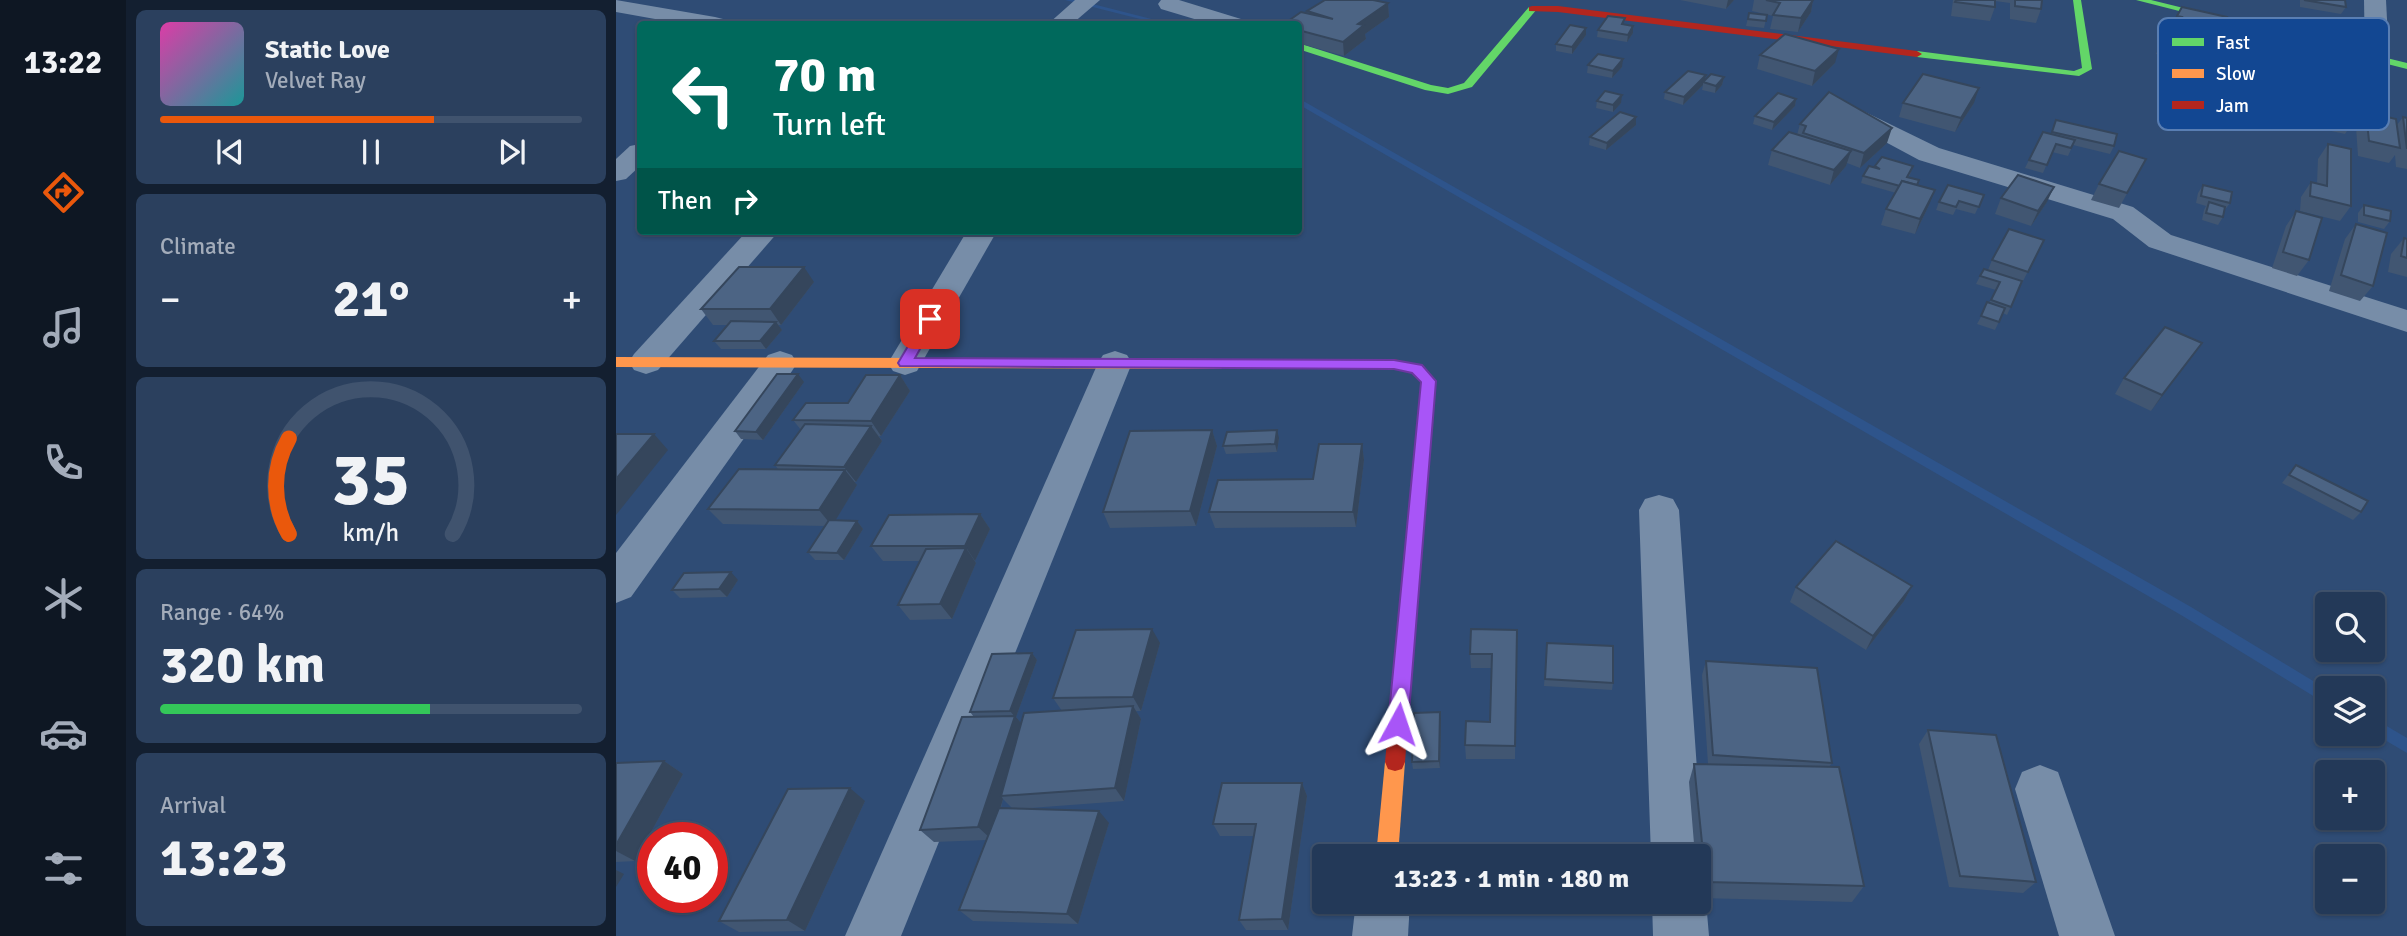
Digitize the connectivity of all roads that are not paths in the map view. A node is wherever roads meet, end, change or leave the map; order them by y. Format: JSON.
{"nodes":[{"id":1,"x":1089,"y":0,"type":"edge"},
{"id":2,"x":1213,"y":0,"type":"edge"},
{"id":3,"x":2077,"y":0,"type":"edge"},
{"id":4,"x":2140,"y":0,"type":"edge"},
{"id":5,"x":2375,"y":0,"type":"edge"},
{"id":6,"x":1158,"y":2,"type":"edge"},
{"id":7,"x":621,"y":8,"type":"edge"},
{"id":8,"x":2214,"y":18,"type":"edge"},
{"id":9,"x":2376,"y":18,"type":"edge"},
{"id":10,"x":697,"y":21,"type":"edge"},
{"id":11,"x":1063,"y":21,"type":"edge"},
{"id":12,"x":1223,"y":21,"type":"edge"},
{"id":13,"x":1302,"y":47,"type":"edge"},
{"id":14,"x":2389,"y":61,"type":"edge"},
{"id":15,"x":2407,"y":66,"type":"edge"},
{"id":16,"x":1861,"y":118,"type":"edge"},
{"id":17,"x":637,"y":155,"type":"edge"},
{"id":18,"x":616,"y":173,"type":"edge"},
{"id":19,"x":760,"y":235,"type":"edge"},
{"id":20,"x":980,"y":235,"type":"edge"},
{"id":21,"x":2407,"y":321,"type":"edge"},
{"id":22,"x":631,"y":362,"type":"edge"},
{"id":23,"x":780,"y":363,"type":"junction"},
{"id":24,"x":905,"y":363,"type":"junction"},
{"id":25,"x":1115,"y":363,"type":"junction"},
{"id":26,"x":1659,"y":510,"type":"dead end"},
{"id":27,"x":616,"y":585,"type":"edge"},
{"id":28,"x":2040,"y":789,"type":"dead end"},
{"id":29,"x":1388,"y":844,"type":"edge"},
{"id":30,"x":1676,"y":844,"type":"edge"},
{"id":31,"x":1382,"y":914,"type":"edge"},
{"id":32,"x":1680,"y":914,"type":"edge"},
{"id":33,"x":873,"y":936,"type":"edge"},
{"id":34,"x":1380,"y":936,"type":"edge"},
{"id":35,"x":1681,"y":936,"type":"edge"},
{"id":36,"x":2087,"y":936,"type":"edge"}],
"edges":[{"from":1,"to":11,"type":"street"},
{"from":2,"to":6,"type":"street"},
{"from":3,"to":13,"type":"street"},
{"from":4,"to":8,"type":"street"},
{"from":5,"to":9,"type":"street"},
{"from":6,"to":12,"type":"street"},
{"from":7,"to":10,"type":"street"},
{"from":14,"to":15,"type":"street"},
{"from":16,"to":21,"type":"street"},
{"from":17,"to":18,"type":"street"},
{"from":19,"to":22,"type":"street"},
{"from":20,"to":24,"type":"street"},
{"from":22,"to":23,"type":"street"},
{"from":23,"to":24,"type":"street"},
{"from":23,"to":27,"type":"street"},
{"from":24,"to":25,"type":"street"},
{"from":25,"to":29,"type":"street"},
{"from":25,"to":33,"type":"street"},
{"from":26,"to":30,"type":"street"},
{"from":28,"to":36,"type":"street"},
{"from":31,"to":34,"type":"street"},
{"from":32,"to":35,"type":"street"}]}
